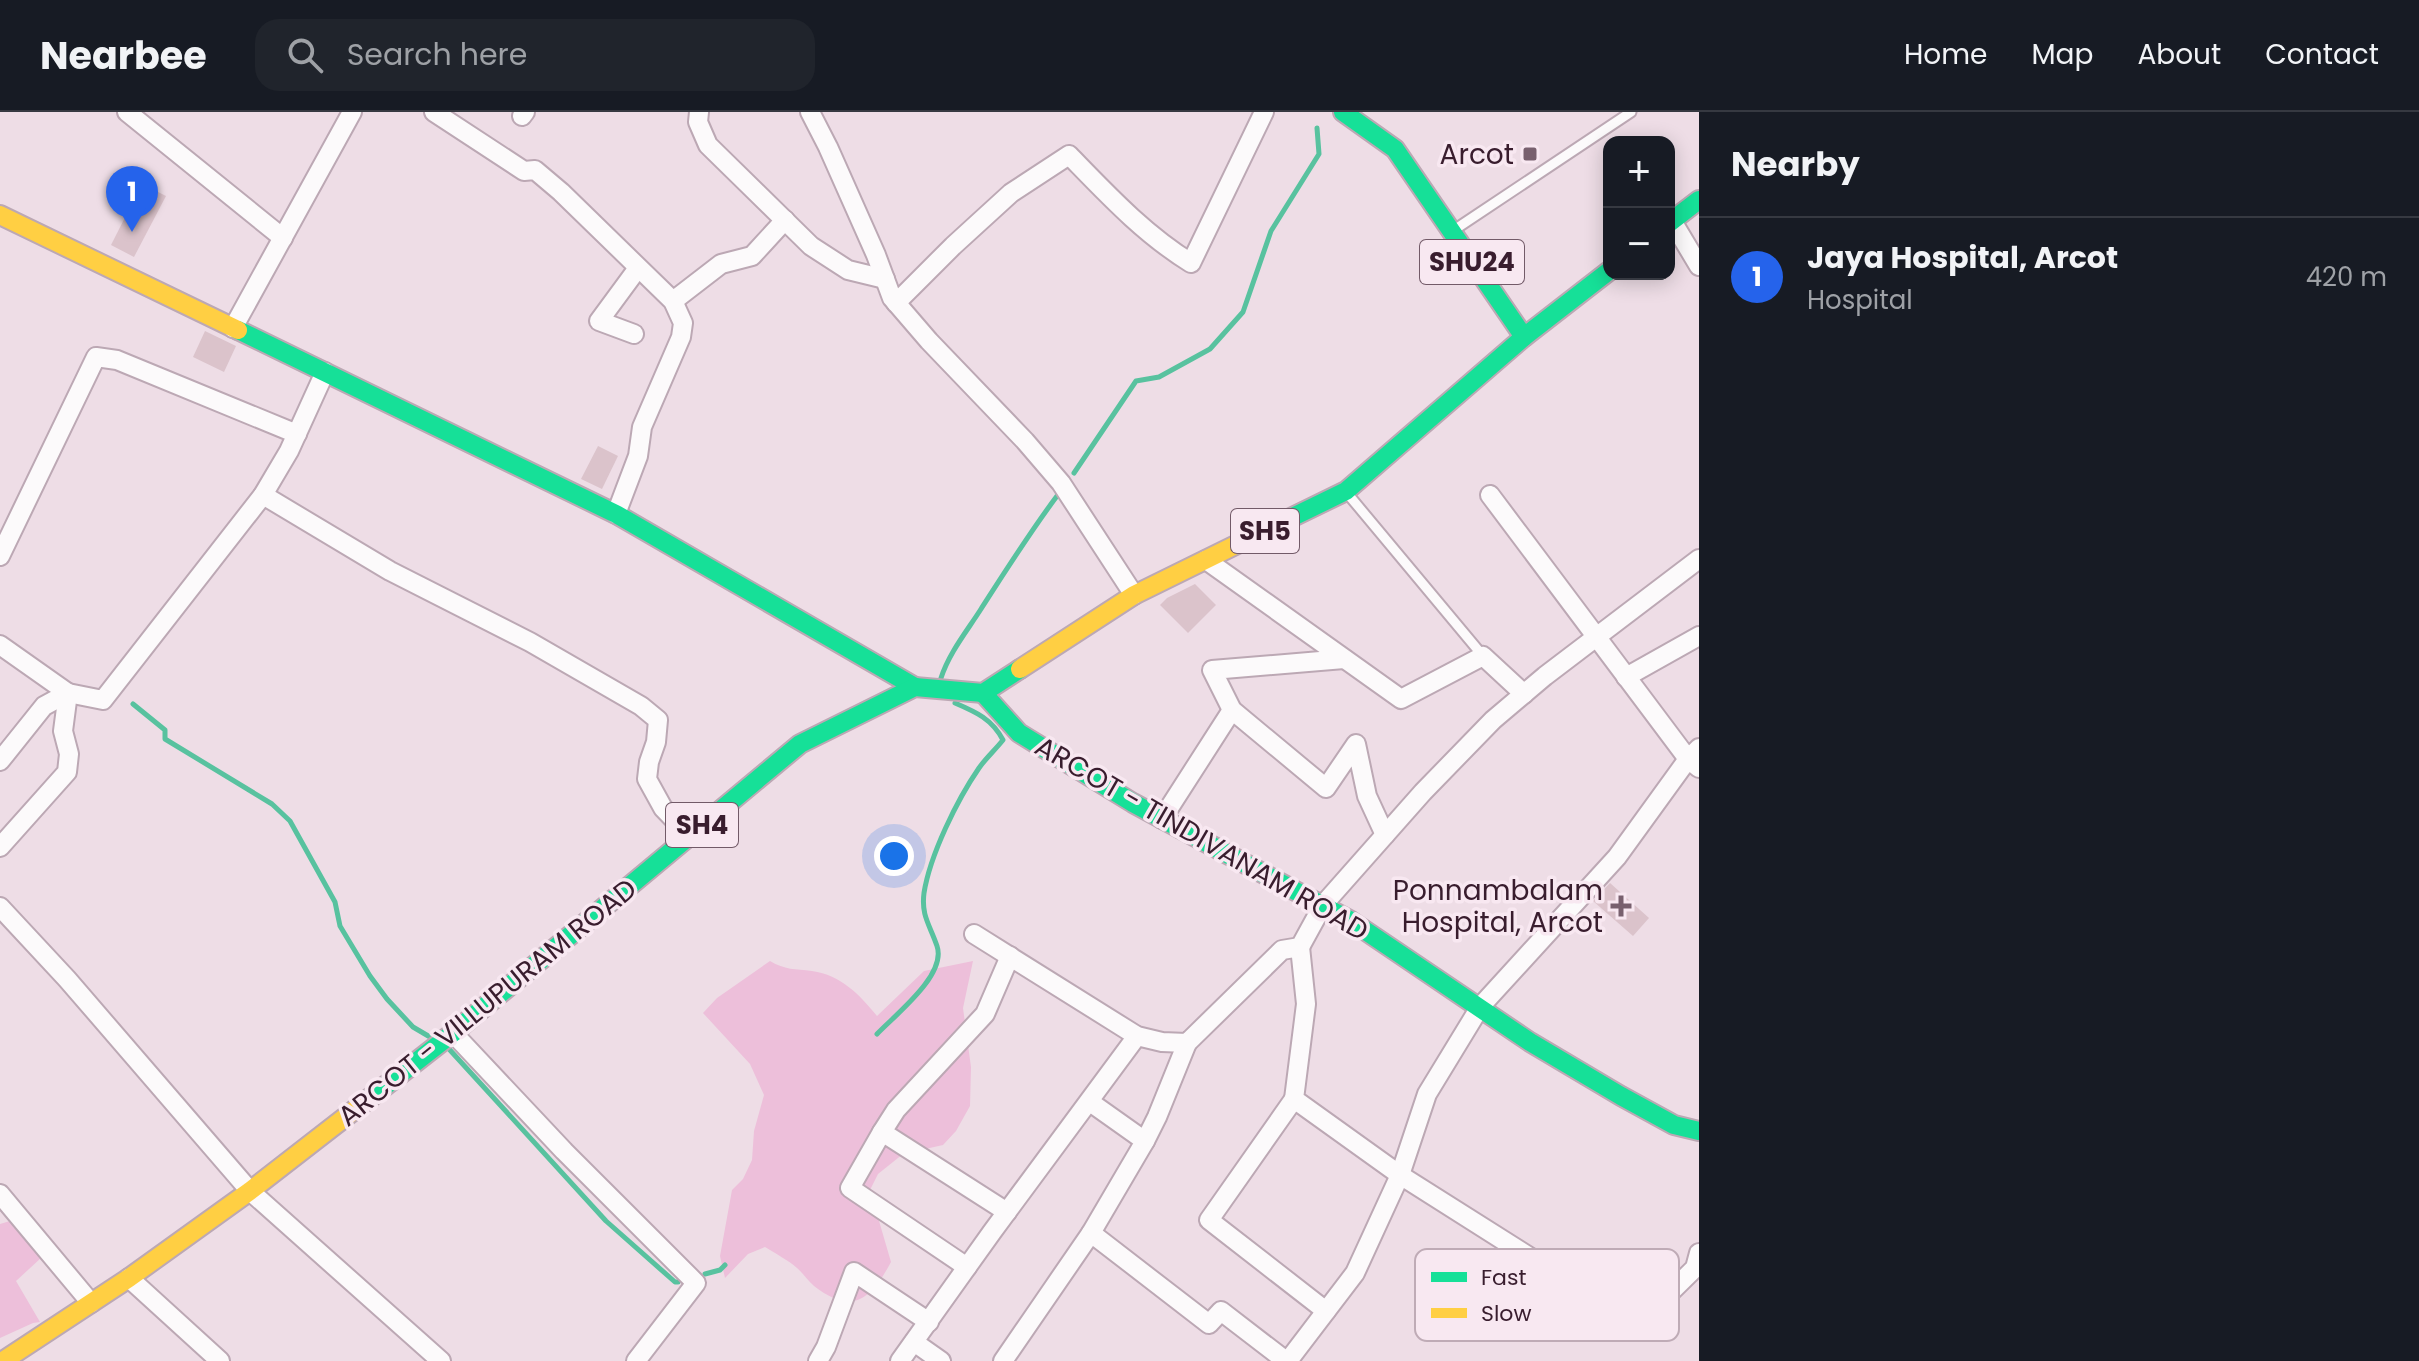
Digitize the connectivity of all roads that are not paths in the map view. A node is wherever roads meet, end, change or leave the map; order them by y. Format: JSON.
{"nodes":[{"id":1,"x":127,"y":112,"type":"edge"},
{"id":2,"x":352,"y":112,"type":"edge"},
{"id":3,"x":434,"y":112,"type":"edge"},
{"id":4,"x":699,"y":112,"type":"edge"},
{"id":5,"x":810,"y":112,"type":"edge"},
{"id":6,"x":1264,"y":112,"type":"edge"},
{"id":7,"x":1343,"y":112,"type":"edge"},
{"id":8,"x":1631,"y":112,"type":"edge"},
{"id":9,"x":1699,"y":200,"type":"edge"},
{"id":10,"x":0,"y":215,"type":"edge"},
{"id":11,"x":1675,"y":218,"type":"edge"},
{"id":12,"x":785,"y":220,"type":"junction"},
{"id":13,"x":1675,"y":230,"type":"edge"},
{"id":14,"x":1451,"y":232,"type":"junction"},
{"id":15,"x":283,"y":238,"type":"junction"},
{"id":16,"x":1699,"y":266,"type":"edge"},
{"id":17,"x":638,"y":268,"type":"junction"},
{"id":18,"x":1603,"y":276,"type":"edge"},
{"id":19,"x":885,"y":279,"type":"junction"},
{"id":20,"x":673,"y":301,"type":"junction"},
{"id":21,"x":896,"y":303,"type":"junction"},
{"id":22,"x":233,"y":328,"type":"junction"},
{"id":23,"x":634,"y":334,"type":"dead end"},
{"id":24,"x":1524,"y":337,"type":"junction"},
{"id":25,"x":325,"y":372,"type":"junction"},
{"id":26,"x":297,"y":434,"type":"junction"},
{"id":27,"x":1346,"y":491,"type":"junction"},
{"id":28,"x":263,"y":495,"type":"junction"},
{"id":29,"x":1490,"y":495,"type":"dead end"},
{"id":30,"x":616,"y":514,"type":"junction"},
{"id":31,"x":0,"y":556,"type":"edge"},
{"id":32,"x":1699,"y":559,"type":"edge"},
{"id":33,"x":1206,"y":560,"type":"junction"},
{"id":34,"x":1134,"y":595,"type":"junction"},
{"id":35,"x":1699,"y":636,"type":"edge"},
{"id":36,"x":1596,"y":639,"type":"junction"},
{"id":37,"x":0,"y":645,"type":"edge"},
{"id":38,"x":1483,"y":656,"type":"junction"},
{"id":39,"x":1344,"y":659,"type":"junction"},
{"id":40,"x":1626,"y":677,"type":"junction"},
{"id":41,"x":915,"y":687,"type":"junction"},
{"id":42,"x":68,"y":693,"type":"junction"},
{"id":43,"x":983,"y":693,"type":"junction"},
{"id":44,"x":1524,"y":694,"type":"junction"},
{"id":45,"x":1232,"y":710,"type":"junction"},
{"id":46,"x":1695,"y":759,"type":"edge"},
{"id":47,"x":0,"y":761,"type":"edge"},
{"id":48,"x":1162,"y":819,"type":"junction"},
{"id":49,"x":1385,"y":835,"type":"junction"},
{"id":50,"x":690,"y":836,"type":"junction"},
{"id":51,"x":0,"y":847,"type":"edge"},
{"id":52,"x":1323,"y":905,"type":"junction"},
{"id":53,"x":0,"y":907,"type":"edge"},
{"id":54,"x":974,"y":934,"type":"dead end"},
{"id":55,"x":1300,"y":947,"type":"junction"},
{"id":56,"x":1010,"y":956,"type":"junction"},
{"id":57,"x":1480,"y":1007,"type":"junction"},
{"id":58,"x":453,"y":1033,"type":"junction"},
{"id":59,"x":1137,"y":1036,"type":"junction"},
{"id":60,"x":1187,"y":1043,"type":"junction"},
{"id":61,"x":1294,"y":1099,"type":"junction"},
{"id":62,"x":1090,"y":1102,"type":"junction"},
{"id":63,"x":1699,"y":1131,"type":"edge"},
{"id":64,"x":882,"y":1132,"type":"junction"},
{"id":65,"x":1145,"y":1141,"type":"junction"},
{"id":66,"x":1400,"y":1175,"type":"junction"},
{"id":67,"x":250,"y":1191,"type":"junction"},
{"id":68,"x":0,"y":1194,"type":"edge"},
{"id":69,"x":1007,"y":1212,"type":"junction"},
{"id":70,"x":1091,"y":1233,"type":"junction"},
{"id":71,"x":1517,"y":1249,"type":"edge"},
{"id":72,"x":1698,"y":1264,"type":"edge"},
{"id":73,"x":967,"y":1267,"type":"junction"},
{"id":74,"x":129,"y":1278,"type":"junction"},
{"id":75,"x":1679,"y":1283,"type":"edge"},
{"id":76,"x":91,"y":1303,"type":"junction"},
{"id":77,"x":1326,"y":1311,"type":"junction"},
{"id":78,"x":929,"y":1322,"type":"junction"},
{"id":79,"x":914,"y":1342,"type":"junction"},
{"id":80,"x":3,"y":1361,"type":"edge"},
{"id":81,"x":220,"y":1361,"type":"edge"},
{"id":82,"x":441,"y":1361,"type":"edge"},
{"id":83,"x":636,"y":1361,"type":"edge"},
{"id":84,"x":818,"y":1361,"type":"edge"},
{"id":85,"x":900,"y":1361,"type":"edge"},
{"id":86,"x":941,"y":1361,"type":"edge"},
{"id":87,"x":1003,"y":1361,"type":"edge"},
{"id":88,"x":1287,"y":1361,"type":"edge"}],
"edges":[{"from":1,"to":15,"type":"street"},
{"from":2,"to":15,"type":"street"},
{"from":3,"to":17,"type":"street"},
{"from":4,"to":12,"type":"street"},
{"from":5,"to":19,"type":"street"},
{"from":6,"to":21,"type":"street"},
{"from":7,"to":14,"type":"main road","number":"SHU24"},
{"from":8,"to":14,"type":"lane"},
{"from":9,"to":11,"type":"main road"},
{"from":10,"to":22,"type":"main road"},
{"from":12,"to":19,"type":"street"},
{"from":12,"to":20,"type":"street"},
{"from":13,"to":16,"type":"street"},
{"from":14,"to":24,"type":"main road","number":"SHU24"},
{"from":15,"to":22,"type":"street"},
{"from":17,"to":20,"type":"street"},
{"from":17,"to":23,"type":"street"},
{"from":18,"to":24,"type":"main road"},
{"from":19,"to":21,"type":"street"},
{"from":20,"to":30,"type":"street"},
{"from":21,"to":34,"type":"street"},
{"from":22,"to":25,"type":"main road"},
{"from":24,"to":27,"type":"main road","number":"SH5"},
{"from":25,"to":26,"type":"street"},
{"from":25,"to":30,"type":"main road"},
{"from":26,"to":28,"type":"street"},
{"from":26,"to":31,"type":"street"},
{"from":27,"to":33,"type":"main road","number":"SH5"},
{"from":27,"to":38,"type":"lane"},
{"from":28,"to":42,"type":"street"},
{"from":28,"to":50,"type":"street"},
{"from":29,"to":36,"type":"street"},
{"from":30,"to":41,"type":"main road"},
{"from":32,"to":36,"type":"street"},
{"from":33,"to":34,"type":"main road","number":"SH5"},
{"from":33,"to":39,"type":"street"},
{"from":34,"to":43,"type":"main road","number":"SH5"},
{"from":35,"to":40,"type":"street"},
{"from":36,"to":40,"type":"street"},
{"from":36,"to":44,"type":"street"},
{"from":37,"to":42,"type":"street"},
{"from":38,"to":39,"type":"street"},
{"from":38,"to":44,"type":"street"},
{"from":39,"to":45,"type":"street"},
{"from":40,"to":46,"type":"street"},
{"from":41,"to":43,"type":"main road"},
{"from":41,"to":50,"type":"main road","name":"ARCOT - VILLUPURAM ROAD","number":"SH4"},
{"from":42,"to":47,"type":"street"},
{"from":42,"to":51,"type":"street"},
{"from":43,"to":48,"type":"main road","name":"ARCOT - TINDIVANAM ROAD"},
{"from":44,"to":49,"type":"street"},
{"from":45,"to":48,"type":"street"},
{"from":45,"to":49,"type":"street"},
{"from":46,"to":57,"type":"street"},
{"from":48,"to":52,"type":"main road","name":"ARCOT - TINDIVANAM ROAD"},
{"from":49,"to":52,"type":"street"},
{"from":50,"to":58,"type":"main road","name":"ARCOT - VILLUPURAM ROAD","number":"SH4"},
{"from":52,"to":55,"type":"street"},
{"from":52,"to":57,"type":"main road","name":"ARCOT - TINDIVANAM ROAD"},
{"from":53,"to":67,"type":"street"},
{"from":54,"to":56,"type":"street"},
{"from":55,"to":60,"type":"street"},
{"from":55,"to":61,"type":"street"},
{"from":56,"to":59,"type":"street"},
{"from":56,"to":64,"type":"street"},
{"from":57,"to":63,"type":"main road","name":"ARCOT - TINDIVANAM ROAD"},
{"from":57,"to":66,"type":"street"},
{"from":58,"to":67,"type":"main road","name":"ARCOT - VILLUPURAM ROAD","number":"SH4"},
{"from":58,"to":83,"type":"street"},
{"from":59,"to":60,"type":"street"},
{"from":59,"to":62,"type":"street"},
{"from":60,"to":65,"type":"street"},
{"from":61,"to":66,"type":"street"},
{"from":61,"to":77,"type":"street"},
{"from":62,"to":65,"type":"street"},
{"from":62,"to":69,"type":"street"},
{"from":64,"to":69,"type":"street"},
{"from":64,"to":73,"type":"street"},
{"from":65,"to":70,"type":"street"},
{"from":66,"to":71,"type":"street"},
{"from":66,"to":77,"type":"street"},
{"from":67,"to":74,"type":"main road","name":"ARCOT - VILLUPURAM ROAD","number":"SH4"},
{"from":67,"to":82,"type":"street"},
{"from":68,"to":76,"type":"street"},
{"from":69,"to":73,"type":"street"},
{"from":70,"to":87,"type":"street"},
{"from":70,"to":88,"type":"street"},
{"from":72,"to":75,"type":"street"},
{"from":73,"to":78,"type":"street"},
{"from":74,"to":76,"type":"main road","name":"ARCOT - VILLUPURAM ROAD","number":"SH4"},
{"from":74,"to":81,"type":"street"},
{"from":76,"to":80,"type":"main road","name":"ARCOT - VILLUPURAM ROAD","number":"SH4"},
{"from":77,"to":88,"type":"street"},
{"from":78,"to":79,"type":"street"},
{"from":78,"to":84,"type":"street"},
{"from":79,"to":85,"type":"street"},
{"from":79,"to":86,"type":"street"}]}
